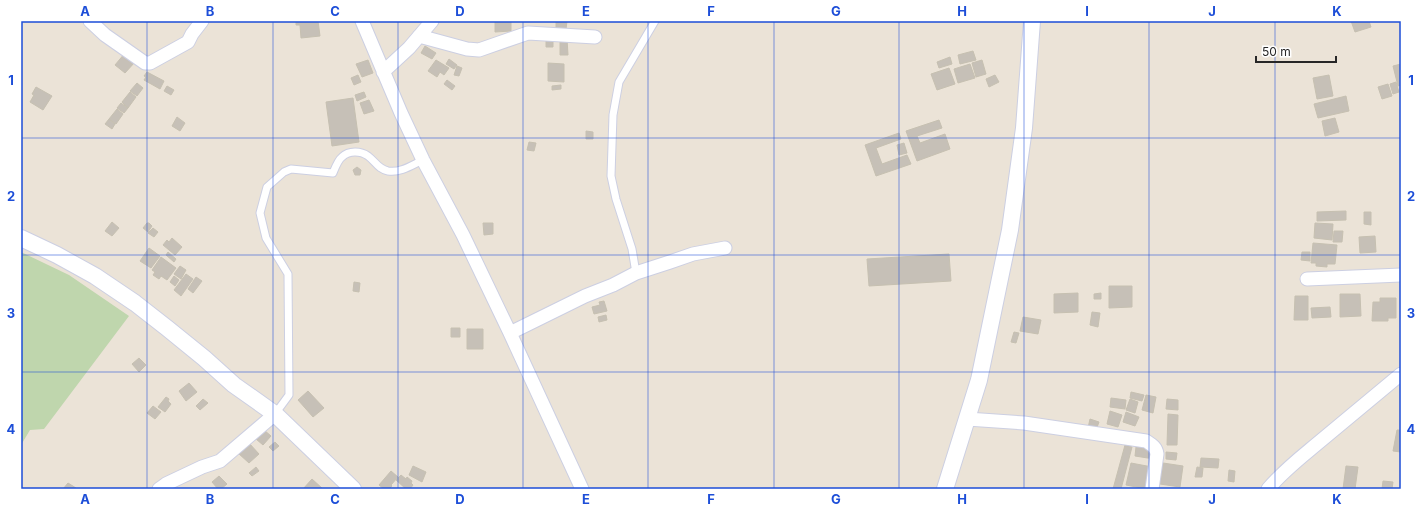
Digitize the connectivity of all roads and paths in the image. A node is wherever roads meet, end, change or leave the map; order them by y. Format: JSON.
{"nodes":[{"id":1,"x":90,"y":21,"type":"edge"},
{"id":2,"x":202,"y":21,"type":"edge"},
{"id":3,"x":362,"y":21,"type":"edge"},
{"id":4,"x":432,"y":21,"type":"edge"},
{"id":5,"x":655,"y":21,"type":"edge"},
{"id":6,"x":1032,"y":21,"type":"edge"},
{"id":7,"x":419,"y":36,"type":"junction"},
{"id":8,"x":595,"y":37,"type":"dead end"},
{"id":9,"x":383,"y":72,"type":"junction"},
{"id":10,"x":423,"y":160,"type":"junction"},
{"id":11,"x":21,"y":238,"type":"edge"},
{"id":12,"x":725,"y":248,"type":"dead end"},
{"id":13,"x":636,"y":273,"type":"junction"},
{"id":14,"x":1401,"y":275,"type":"edge"},
{"id":15,"x":1307,"y":279,"type":"dead end"},
{"id":16,"x":510,"y":333,"type":"junction"},
{"id":17,"x":1401,"y":374,"type":"edge"},
{"id":18,"x":275,"y":414,"type":"junction"},
{"id":19,"x":967,"y":419,"type":"junction"},
{"id":20,"x":159,"y":489,"type":"edge"},
{"id":21,"x":353,"y":489,"type":"edge"},
{"id":22,"x":582,"y":489,"type":"edge"},
{"id":23,"x":945,"y":489,"type":"edge"},
{"id":24,"x":1152,"y":489,"type":"edge"},
{"id":25,"x":1268,"y":489,"type":"edge"}],
"edges":[{"from":1,"to":2,"type":"street"},
{"from":3,"to":9,"type":"street"},
{"from":4,"to":7,"type":"street"},
{"from":5,"to":13,"type":"lane"},
{"from":6,"to":19,"type":"street"},
{"from":7,"to":8,"type":"street"},
{"from":7,"to":9,"type":"street"},
{"from":9,"to":10,"type":"street"},
{"from":10,"to":16,"type":"street"},
{"from":10,"to":18,"type":"lane"},
{"from":11,"to":18,"type":"street"},
{"from":12,"to":13,"type":"street"},
{"from":13,"to":16,"type":"street"},
{"from":14,"to":15,"type":"street"},
{"from":16,"to":22,"type":"street"},
{"from":17,"to":25,"type":"street"},
{"from":18,"to":20,"type":"street"},
{"from":18,"to":21,"type":"street"},
{"from":19,"to":23,"type":"street"},
{"from":19,"to":24,"type":"street"}]}
